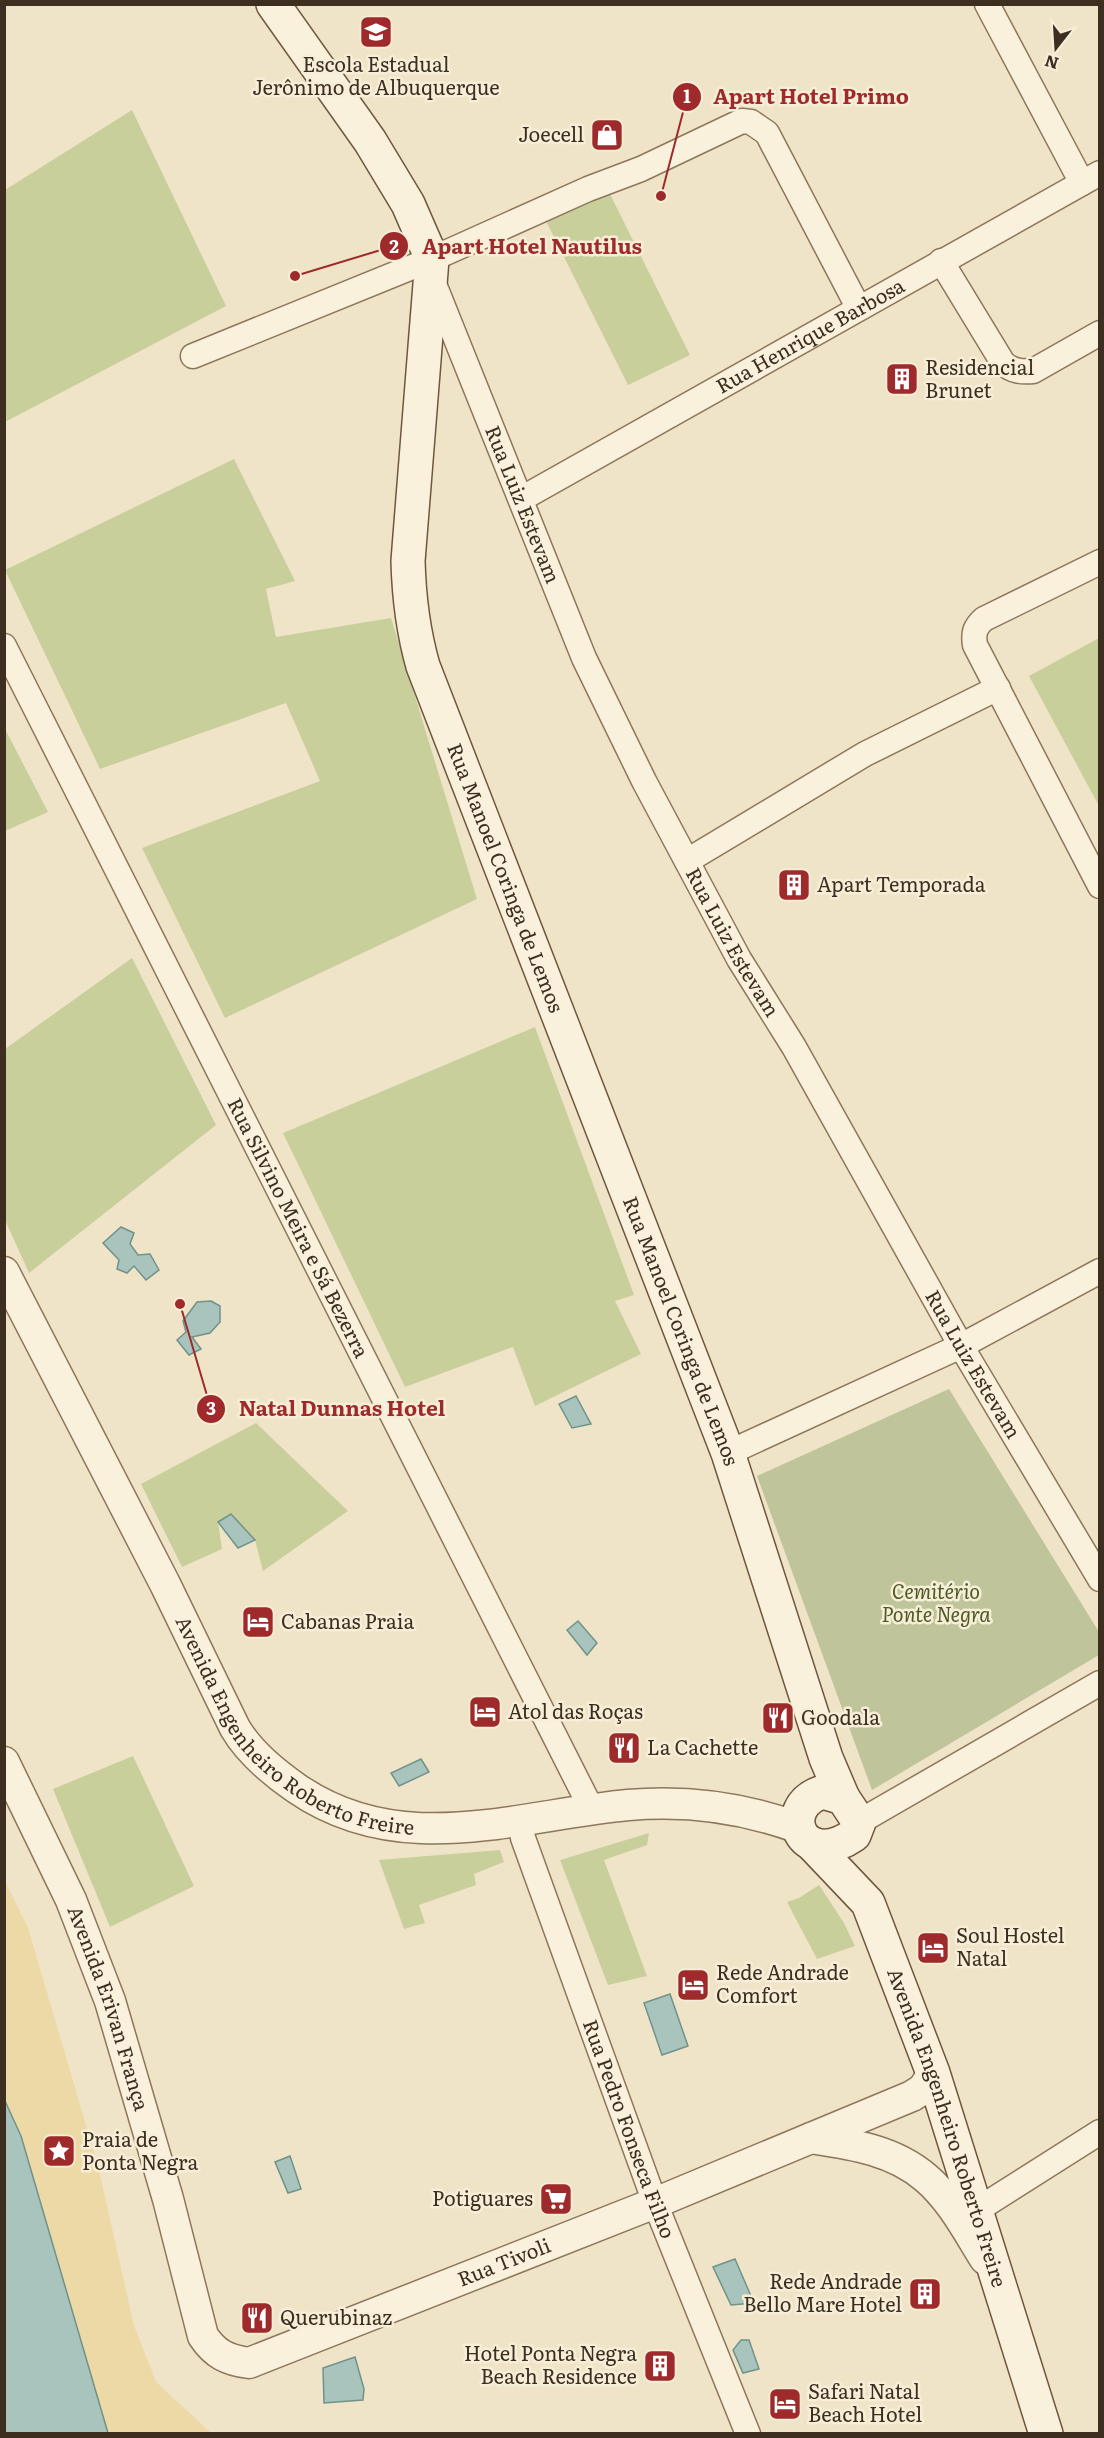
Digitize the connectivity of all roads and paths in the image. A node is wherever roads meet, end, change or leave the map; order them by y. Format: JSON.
{"nodes":[{"id":1,"x":273,"y":4,"type":"edge"},
{"id":2,"x":987,"y":4,"type":"edge"},
{"id":3,"x":1091,"y":178,"type":"edge"},
{"id":4,"x":941,"y":261,"type":"junction"},
{"id":5,"x":431,"y":266,"type":"junction"},
{"id":6,"x":858,"y":307,"type":"junction"},
{"id":7,"x":1100,"y":333,"type":"edge"},
{"id":8,"x":193,"y":356,"type":"dead end"},
{"id":9,"x":520,"y":499,"type":"junction"},
{"id":10,"x":1100,"y":562,"type":"edge"},
{"id":11,"x":4,"y":646,"type":"edge"},
{"id":12,"x":998,"y":688,"type":"junction"},
{"id":13,"x":687,"y":861,"type":"junction"},
{"id":14,"x":1100,"y":886,"type":"edge"},
{"id":15,"x":1100,"y":1271,"type":"edge"},
{"id":16,"x":4,"y":1272,"type":"edge"},
{"id":17,"x":961,"y":1346,"type":"junction"},
{"id":18,"x":728,"y":1453,"type":"junction"},
{"id":19,"x":1100,"y":1579,"type":"edge"},
{"id":20,"x":1100,"y":1683,"type":"edge"},
{"id":21,"x":4,"y":1762,"type":"edge"},
{"id":22,"x":592,"y":1810,"type":"junction"},
{"id":23,"x":842,"y":1812,"type":"junction"},
{"id":24,"x":520,"y":1821,"type":"junction"},
{"id":25,"x":805,"y":1836,"type":"junction"},
{"id":26,"x":868,"y":1903,"type":"junction"},
{"id":27,"x":933,"y":2073,"type":"junction"},
{"id":28,"x":1100,"y":2132,"type":"edge"},
{"id":29,"x":811,"y":2138,"type":"junction"},
{"id":30,"x":655,"y":2203,"type":"junction"},
{"id":31,"x":977,"y":2210,"type":"junction"},
{"id":32,"x":996,"y":2276,"type":"junction"},
{"id":33,"x":203,"y":2336,"type":"joint"},
{"id":34,"x":747,"y":2433,"type":"edge"},
{"id":35,"x":1046,"y":2433,"type":"edge"}],
"edges":[{"from":1,"to":5,"type":"main road","name":"Rua Manoel Coringa de Lemos"},
{"from":2,"to":3,"type":"street"},
{"from":3,"to":4,"type":"street","name":"Rua Henrique Barbosa"},
{"from":4,"to":6,"type":"street","name":"Rua Henrique Barbosa"},
{"from":4,"to":7,"type":"street"},
{"from":5,"to":6,"type":"street"},
{"from":5,"to":8,"type":"street"},
{"from":5,"to":9,"type":"street","name":"Rua Luiz Estevam"},
{"from":5,"to":18,"type":"main road","name":"Rua Manoel Coringa de Lemos"},
{"from":6,"to":9,"type":"street","name":"Rua Henrique Barbosa"},
{"from":9,"to":13,"type":"street","name":"Rua Luiz Estevam"},
{"from":10,"to":12,"type":"street"},
{"from":11,"to":22,"type":"street","name":"Rua Silvino Meira e Sá Bezerra"},
{"from":12,"to":13,"type":"street"},
{"from":12,"to":14,"type":"street"},
{"from":13,"to":17,"type":"street","name":"Rua Luiz Estevam"},
{"from":15,"to":17,"type":"street"},
{"from":16,"to":24,"type":"street","name":"Avenida Engenheiro Roberto Freire"},
{"from":17,"to":18,"type":"street"},
{"from":17,"to":19,"type":"street","name":"Rua Luiz Estevam"},
{"from":18,"to":23,"type":"main road","name":"Rua Manoel Coringa de Lemos"},
{"from":20,"to":23,"type":"street"},
{"from":21,"to":33,"type":"street","name":"Avenida Erivan França"},
{"from":22,"to":24,"type":"street","name":"Avenida Engenheiro Roberto Freire"},
{"from":22,"to":25,"type":"street","name":"Avenida Engenheiro Roberto Freire"},
{"from":23,"to":25,"type":"main road"},
{"from":23,"to":25,"type":"main road"},
{"from":23,"to":26,"type":"main road","name":"Rua Manoel Coringa de Lemos"},
{"from":24,"to":30,"type":"street","name":"Rua Pedro Fonseca Filho"},
{"from":25,"to":26,"type":"main road","name":"Avenida Engenheiro Roberto Freire"},
{"from":26,"to":27,"type":"main road","name":"Avenida Engenheiro Roberto Freire"},
{"from":27,"to":29,"type":"street","name":"Rua Tivoli"},
{"from":27,"to":31,"type":"main road","name":"Avenida Engenheiro Roberto Freire"},
{"from":28,"to":31,"type":"street"},
{"from":29,"to":30,"type":"street","name":"Rua Tivoli"},
{"from":29,"to":32,"type":"street"},
{"from":30,"to":33,"type":"street","name":"Rua Tivoli"},
{"from":30,"to":34,"type":"street","name":"Rua Pedro Fonseca Filho"},
{"from":31,"to":32,"type":"main road","name":"Avenida Engenheiro Roberto Freire"},
{"from":32,"to":35,"type":"main road","name":"Avenida Engenheiro Roberto Freire"}]}
